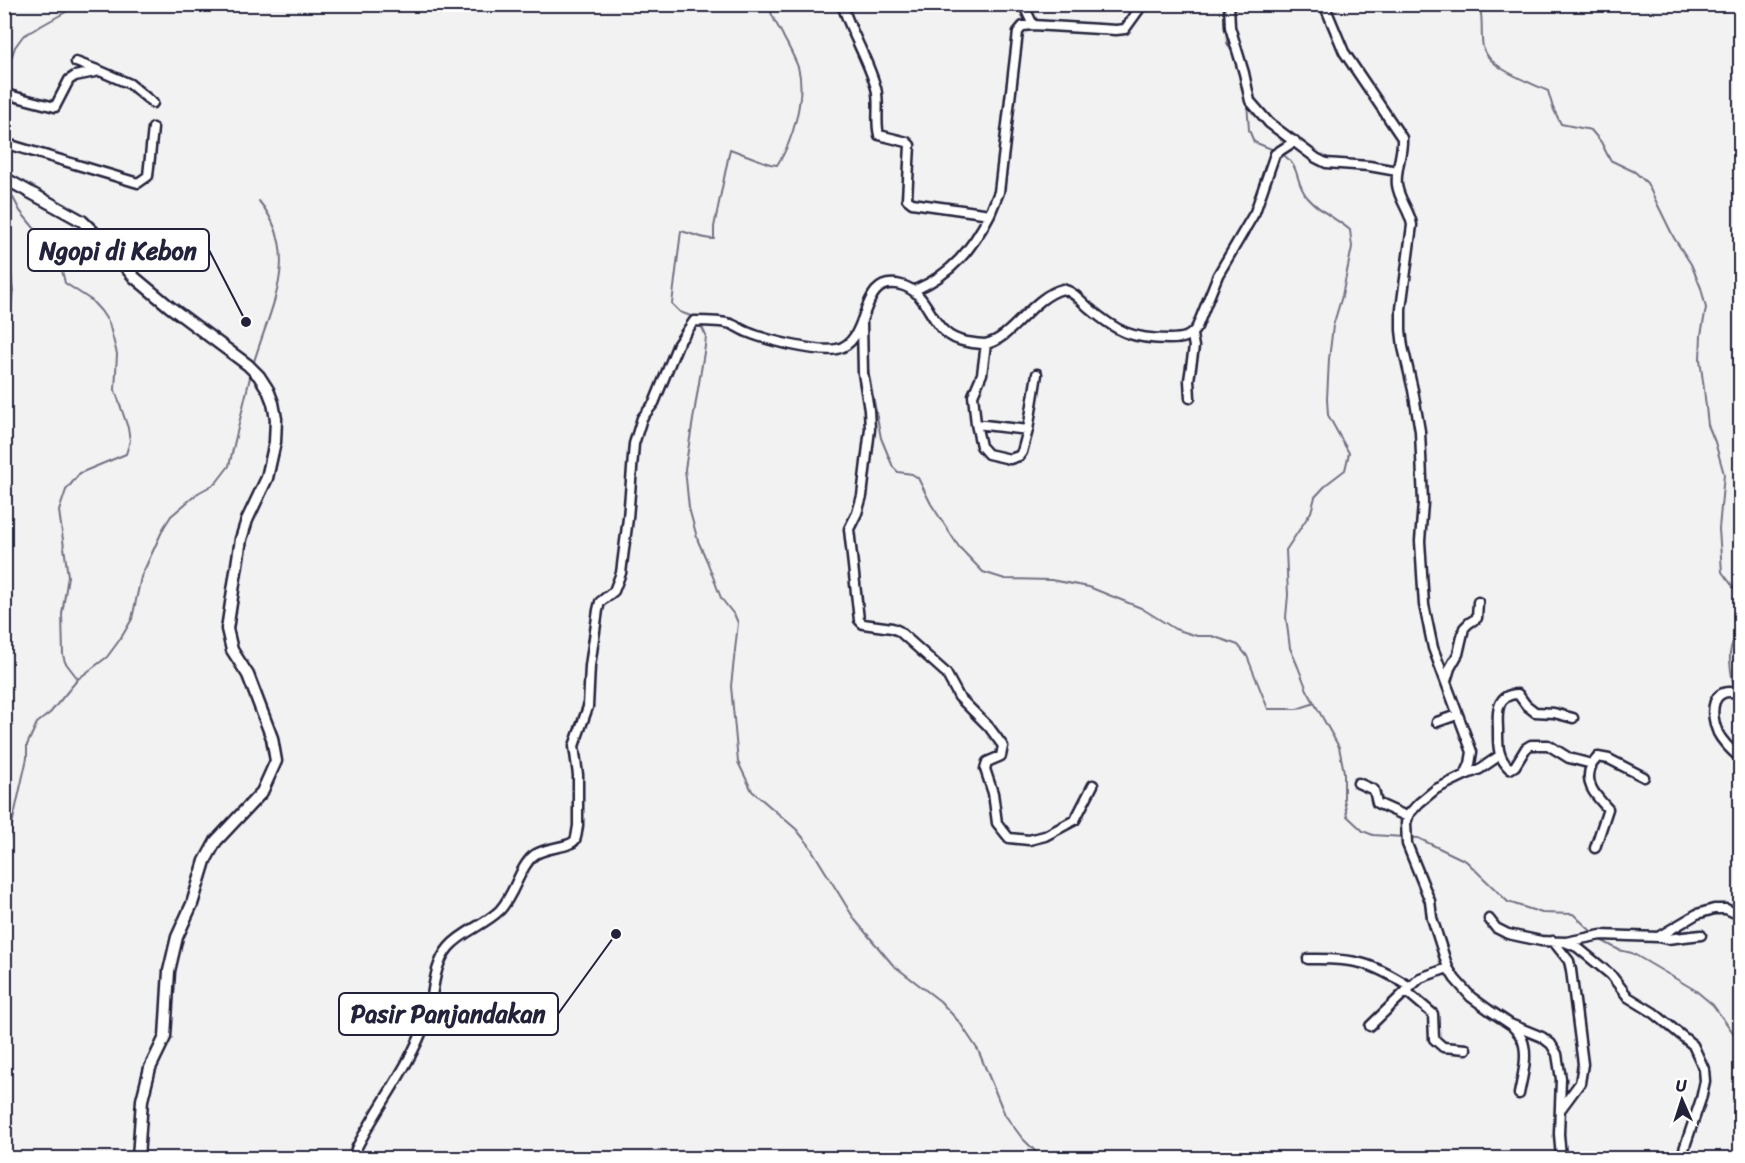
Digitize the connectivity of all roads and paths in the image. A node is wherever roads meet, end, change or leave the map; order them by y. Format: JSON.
{"nodes":[{"id":1,"x":843,"y":4,"type":"edge"},
{"id":2,"x":1023,"y":4,"type":"edge"},
{"id":3,"x":1143,"y":4,"type":"edge"},
{"id":4,"x":1229,"y":4,"type":"edge"},
{"id":5,"x":1324,"y":4,"type":"edge"},
{"id":6,"x":1033,"y":24,"type":"junction"},
{"id":7,"x":76,"y":62,"type":"dead end"},
{"id":8,"x":100,"y":71,"type":"junction"},
{"id":9,"x":4,"y":94,"type":"edge"},
{"id":10,"x":153,"y":103,"type":"dead end"},
{"id":11,"x":153,"y":128,"type":"dead end"},
{"id":12,"x":1295,"y":141,"type":"junction"},
{"id":13,"x":4,"y":142,"type":"edge"},
{"id":14,"x":1397,"y":171,"type":"junction"},
{"id":15,"x":4,"y":178,"type":"edge"},
{"id":16,"x":990,"y":214,"type":"junction"},
{"id":17,"x":4,"y":256,"type":"edge"},
{"id":18,"x":915,"y":290,"type":"junction"},
{"id":19,"x":4,"y":320,"type":"edge"},
{"id":20,"x":862,"y":323,"type":"junction"},
{"id":21,"x":1192,"y":335,"type":"junction"},
{"id":22,"x":986,"y":344,"type":"junction"},
{"id":23,"x":1037,"y":374,"type":"dead end"},
{"id":24,"x":1190,"y":398,"type":"dead end"},
{"id":25,"x":976,"y":424,"type":"junction"},
{"id":26,"x":1028,"y":430,"type":"junction"},
{"id":27,"x":1478,"y":602,"type":"dead end"},
{"id":28,"x":1446,"y":682,"type":"junction"},
{"id":29,"x":1737,"y":693,"type":"edge"},
{"id":30,"x":1457,"y":715,"type":"junction"},
{"id":31,"x":1573,"y":718,"type":"dead end"},
{"id":32,"x":1437,"y":722,"type":"dead end"},
{"id":33,"x":1499,"y":756,"type":"junction"},
{"id":34,"x":1740,"y":758,"type":"edge"},
{"id":35,"x":1592,"y":764,"type":"junction"},
{"id":36,"x":1465,"y":775,"type":"junction"},
{"id":37,"x":1644,"y":777,"type":"dead end"},
{"id":38,"x":1358,"y":783,"type":"dead end"},
{"id":39,"x":1092,"y":785,"type":"dead end"},
{"id":40,"x":1408,"y":817,"type":"junction"},
{"id":41,"x":1596,"y":848,"type":"dead end"},
{"id":42,"x":1740,"y":915,"type":"edge"},
{"id":43,"x":1489,"y":919,"type":"dead end"},
{"id":44,"x":1701,"y":935,"type":"dead end"},
{"id":45,"x":1658,"y":937,"type":"junction"},
{"id":46,"x":1552,"y":941,"type":"junction"},
{"id":47,"x":1565,"y":942,"type":"junction"},
{"id":48,"x":1308,"y":959,"type":"dead end"},
{"id":49,"x":1448,"y":968,"type":"junction"},
{"id":50,"x":1408,"y":989,"type":"junction"},
{"id":51,"x":1510,"y":1024,"type":"junction"},
{"id":52,"x":1370,"y":1026,"type":"dead end"},
{"id":53,"x":1466,"y":1049,"type":"dead end"},
{"id":54,"x":1519,"y":1094,"type":"dead end"},
{"id":55,"x":1560,"y":1110,"type":"junction"},
{"id":56,"x":138,"y":1158,"type":"edge"},
{"id":57,"x":355,"y":1158,"type":"edge"},
{"id":58,"x":1561,"y":1158,"type":"edge"},
{"id":59,"x":1681,"y":1158,"type":"edge"}],
"edges":[{"from":1,"to":16,"type":"street"},
{"from":2,"to":6,"type":"street"},
{"from":3,"to":6,"type":"street"},
{"from":4,"to":12,"type":"street"},
{"from":5,"to":14,"type":"street"},
{"from":6,"to":16,"type":"street"},
{"from":7,"to":8,"type":"street"},
{"from":8,"to":9,"type":"street"},
{"from":8,"to":10,"type":"street"},
{"from":11,"to":13,"type":"street"},
{"from":12,"to":14,"type":"street"},
{"from":12,"to":21,"type":"street"},
{"from":14,"to":28,"type":"street"},
{"from":15,"to":56,"type":"street"},
{"from":16,"to":18,"type":"street"},
{"from":17,"to":19,"type":"street"},
{"from":18,"to":20,"type":"street"},
{"from":18,"to":22,"type":"street"},
{"from":20,"to":39,"type":"street"},
{"from":20,"to":57,"type":"street"},
{"from":21,"to":22,"type":"street"},
{"from":21,"to":24,"type":"street"},
{"from":22,"to":25,"type":"street"},
{"from":23,"to":26,"type":"street"},
{"from":25,"to":26,"type":"street"},
{"from":25,"to":26,"type":"street"},
{"from":27,"to":28,"type":"street"},
{"from":28,"to":30,"type":"street"},
{"from":29,"to":34,"type":"street"},
{"from":30,"to":32,"type":"street"},
{"from":30,"to":36,"type":"street"},
{"from":31,"to":33,"type":"street"},
{"from":33,"to":35,"type":"street"},
{"from":33,"to":36,"type":"street"},
{"from":35,"to":37,"type":"street"},
{"from":35,"to":41,"type":"street"},
{"from":36,"to":40,"type":"street"},
{"from":38,"to":40,"type":"street"},
{"from":40,"to":49,"type":"street"},
{"from":42,"to":45,"type":"street"},
{"from":43,"to":46,"type":"street"},
{"from":44,"to":45,"type":"street"},
{"from":45,"to":47,"type":"street"},
{"from":46,"to":47,"type":"street"},
{"from":46,"to":55,"type":"street"},
{"from":47,"to":59,"type":"street"},
{"from":48,"to":50,"type":"street"},
{"from":49,"to":50,"type":"street"},
{"from":49,"to":51,"type":"street"},
{"from":50,"to":52,"type":"street"},
{"from":50,"to":53,"type":"street"},
{"from":51,"to":54,"type":"street"},
{"from":51,"to":55,"type":"street"},
{"from":55,"to":58,"type":"street"}]}
